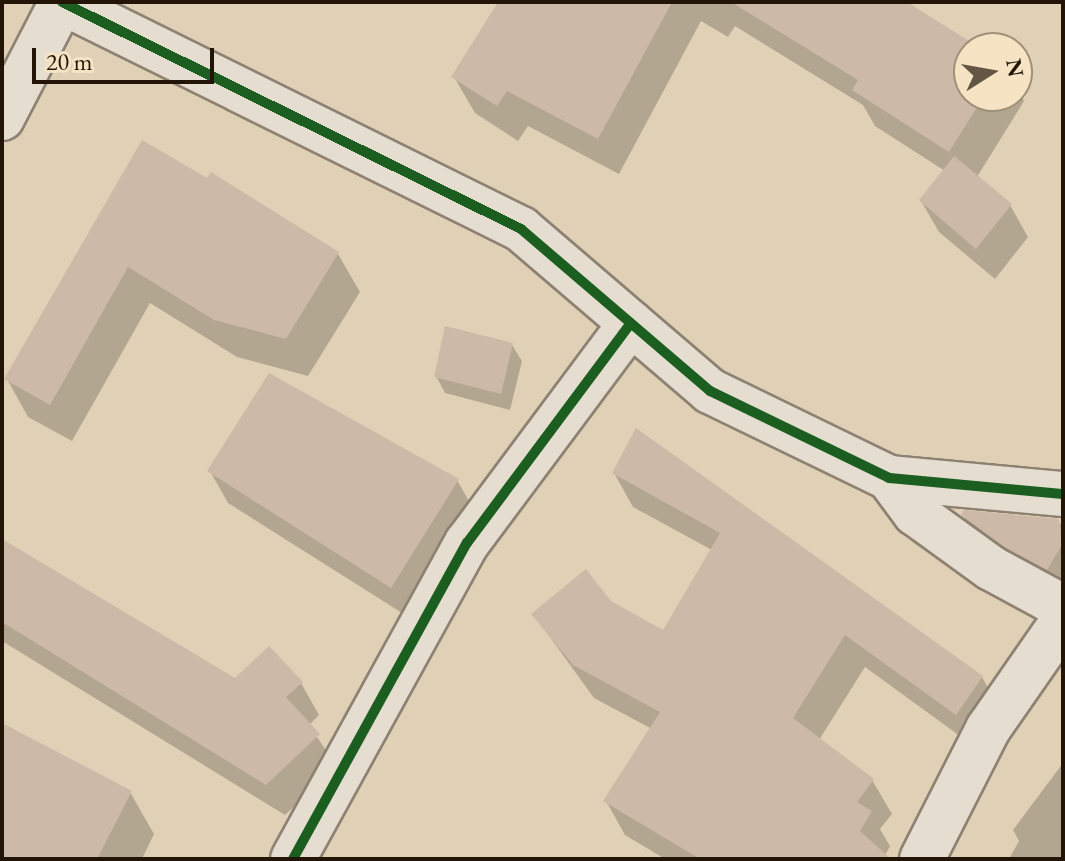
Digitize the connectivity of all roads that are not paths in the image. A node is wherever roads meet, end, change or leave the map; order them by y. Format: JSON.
{"nodes":[{"id":1,"x":62,"y":2,"type":"edge"},
{"id":2,"x":2,"y":118,"type":"edge"},
{"id":3,"x":631,"y":323,"type":"junction"},
{"id":4,"x":889,"y":478,"type":"junction"},
{"id":5,"x":1063,"y":494,"type":"edge"},
{"id":6,"x":1063,"y":607,"type":"edge"},
{"id":7,"x":1063,"y":621,"type":"edge"},
{"id":8,"x":293,"y":859,"type":"edge"},
{"id":9,"x":922,"y":859,"type":"edge"}],
"edges":[{"from":1,"to":2,"type":"street"},
{"from":1,"to":3,"type":"street"},
{"from":3,"to":4,"type":"street"},
{"from":3,"to":8,"type":"street"},
{"from":4,"to":5,"type":"street"},
{"from":4,"to":6,"type":"street"},
{"from":7,"to":9,"type":"street"}]}
